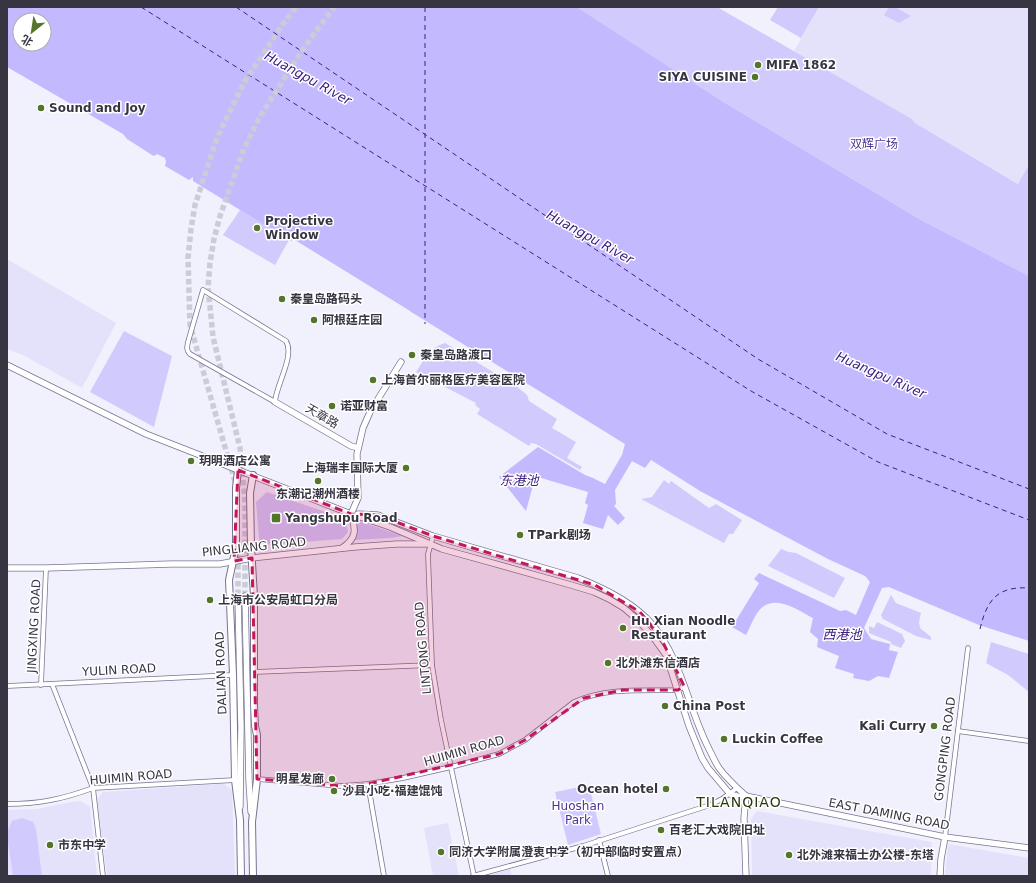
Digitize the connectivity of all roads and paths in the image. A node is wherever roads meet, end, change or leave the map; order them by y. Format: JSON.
{"nodes":[{"id":1,"x":401,"y":362,"type":"dead end"},
{"id":2,"x":7,"y":365,"type":"edge"},
{"id":3,"x":275,"y":402,"type":"junction"},
{"id":4,"x":358,"y":448,"type":"junction"},
{"id":5,"x":238,"y":470,"type":"junction"},
{"id":6,"x":253,"y":475,"type":"junction"},
{"id":7,"x":351,"y":514,"type":"junction"},
{"id":8,"x":433,"y":536,"type":"junction"},
{"id":9,"x":430,"y":544,"type":"junction"},
{"id":10,"x":342,"y":549,"type":"junction"},
{"id":11,"x":252,"y":558,"type":"junction"},
{"id":12,"x":234,"y":561,"type":"junction"},
{"id":13,"x":7,"y":568,"type":"edge"},
{"id":14,"x":46,"y":568,"type":"junction"},
{"id":15,"x":246,"y":596,"type":"tunnel mouth"},
{"id":16,"x":238,"y":597,"type":"tunnel mouth"},
{"id":17,"x":968,"y":648,"type":"dead end"},
{"id":18,"x":432,"y":665,"type":"junction"},
{"id":19,"x":254,"y":672,"type":"junction"},
{"id":20,"x":233,"y":675,"type":"junction"},
{"id":21,"x":52,"y":684,"type":"junction"},
{"id":22,"x":41,"y":685,"type":"junction"},
{"id":23,"x":7,"y":686,"type":"edge"},
{"id":24,"x":684,"y":686,"type":"junction"},
{"id":25,"x":678,"y":690,"type":"junction"},
{"id":26,"x":958,"y":731,"type":"junction"},
{"id":27,"x":1029,"y":741,"type":"edge"},
{"id":28,"x":451,"y":767,"type":"junction"},
{"id":29,"x":257,"y":779,"type":"junction"},
{"id":30,"x":235,"y":780,"type":"junction"},
{"id":31,"x":368,"y":784,"type":"junction"},
{"id":32,"x":93,"y":788,"type":"junction"},
{"id":33,"x":737,"y":788,"type":"junction"},
{"id":34,"x":730,"y":794,"type":"junction"},
{"id":35,"x":746,"y":796,"type":"junction"},
{"id":36,"x":7,"y":804,"type":"edge"},
{"id":37,"x":240,"y":820,"type":"junction"},
{"id":38,"x":252,"y":822,"type":"junction"},
{"id":39,"x":945,"y":837,"type":"junction"},
{"id":40,"x":599,"y":840,"type":"junction"},
{"id":41,"x":1029,"y":848,"type":"edge"},
{"id":42,"x":103,"y":876,"type":"edge"},
{"id":43,"x":240,"y":876,"type":"edge"},
{"id":44,"x":253,"y":876,"type":"edge"},
{"id":45,"x":384,"y":876,"type":"edge"},
{"id":46,"x":474,"y":876,"type":"edge"},
{"id":47,"x":608,"y":876,"type":"edge"},
{"id":48,"x":746,"y":876,"type":"edge"},
{"id":49,"x":940,"y":876,"type":"edge"}],
"edges":[{"from":1,"to":4,"type":"main road"},
{"from":2,"to":5,"type":"main road"},
{"from":3,"to":3,"type":"street"},
{"from":3,"to":4,"type":"main road","name":"天章路"},
{"from":4,"to":7,"type":"main road"},
{"from":5,"to":6,"type":"main road"},
{"from":5,"to":12,"type":"main road","name":"DALIAN ROAD"},
{"from":6,"to":7,"type":"main road"},
{"from":6,"to":11,"type":"main road"},
{"from":7,"to":8,"type":"main road"},
{"from":7,"to":9,"type":"main road"},
{"from":7,"to":10,"type":"main road"},
{"from":8,"to":9,"type":"street","name":"LINTONG ROAD"},
{"from":8,"to":24,"type":"main road"},
{"from":9,"to":10,"type":"main road","name":"PINGLIANG ROAD"},
{"from":9,"to":18,"type":"street","name":"LINTONG ROAD"},
{"from":9,"to":25,"type":"main road"},
{"from":10,"to":11,"type":"main road","name":"PINGLIANG ROAD"},
{"from":11,"to":12,"type":"main road","name":"PINGLIANG ROAD"},
{"from":11,"to":19,"type":"main road"},
{"from":12,"to":14,"type":"main road","name":"PINGLIANG ROAD"},
{"from":12,"to":20,"type":"main road","name":"DALIAN ROAD"},
{"from":13,"to":14,"type":"main road","name":"PINGLIANG ROAD"},
{"from":14,"to":22,"type":"street","name":"JINGXING ROAD"},
{"from":15,"to":38,"type":"main road"},
{"from":16,"to":37,"type":"main road"},
{"from":17,"to":26,"type":"street","name":"GONGPING ROAD"},
{"from":18,"to":19,"type":"street"},
{"from":18,"to":28,"type":"street","name":"LINTONG ROAD"},
{"from":19,"to":29,"type":"main road"},
{"from":20,"to":21,"type":"street","name":"YULIN ROAD"},
{"from":20,"to":30,"type":"main road","name":"DALIAN ROAD"},
{"from":21,"to":22,"type":"street","name":"YULIN ROAD"},
{"from":21,"to":32,"type":"street","name":"JINGXING ROAD"},
{"from":22,"to":23,"type":"street","name":"YULIN ROAD"},
{"from":24,"to":25,"type":"street"},
{"from":24,"to":33,"type":"main road","name":"EAST DAMING ROAD"},
{"from":25,"to":28,"type":"street","name":"HUIMIN ROAD"},
{"from":25,"to":34,"type":"main road"},
{"from":26,"to":27,"type":"street"},
{"from":26,"to":39,"type":"street","name":"GONGPING ROAD"},
{"from":28,"to":31,"type":"street","name":"HUIMIN ROAD"},
{"from":28,"to":46,"type":"street","name":"LINTONG ROAD"},
{"from":29,"to":31,"type":"street","name":"HUIMIN ROAD"},
{"from":29,"to":38,"type":"main road"},
{"from":30,"to":32,"type":"street","name":"HUIMIN ROAD"},
{"from":30,"to":37,"type":"main road","name":"DALIAN ROAD"},
{"from":31,"to":45,"type":"street"},
{"from":32,"to":36,"type":"street","name":"HUIMIN ROAD"},
{"from":32,"to":42,"type":"street","name":"JINGXING ROAD"},
{"from":33,"to":34,"type":"street"},
{"from":33,"to":35,"type":"main road","name":"EAST DAMING ROAD"},
{"from":34,"to":35,"type":"main road","name":"EAST DAMING ROAD"},
{"from":34,"to":40,"type":"street"},
{"from":35,"to":39,"type":"main road","name":"EAST DAMING ROAD"},
{"from":35,"to":48,"type":"main road"},
{"from":37,"to":43,"type":"main road","name":"DALIAN ROAD"},
{"from":38,"to":44,"type":"main road"},
{"from":39,"to":41,"type":"main road","name":"EAST DAMING ROAD"},
{"from":39,"to":49,"type":"main road","name":"GONGPING ROAD"},
{"from":40,"to":46,"type":"street"},
{"from":40,"to":47,"type":"street"}]}
